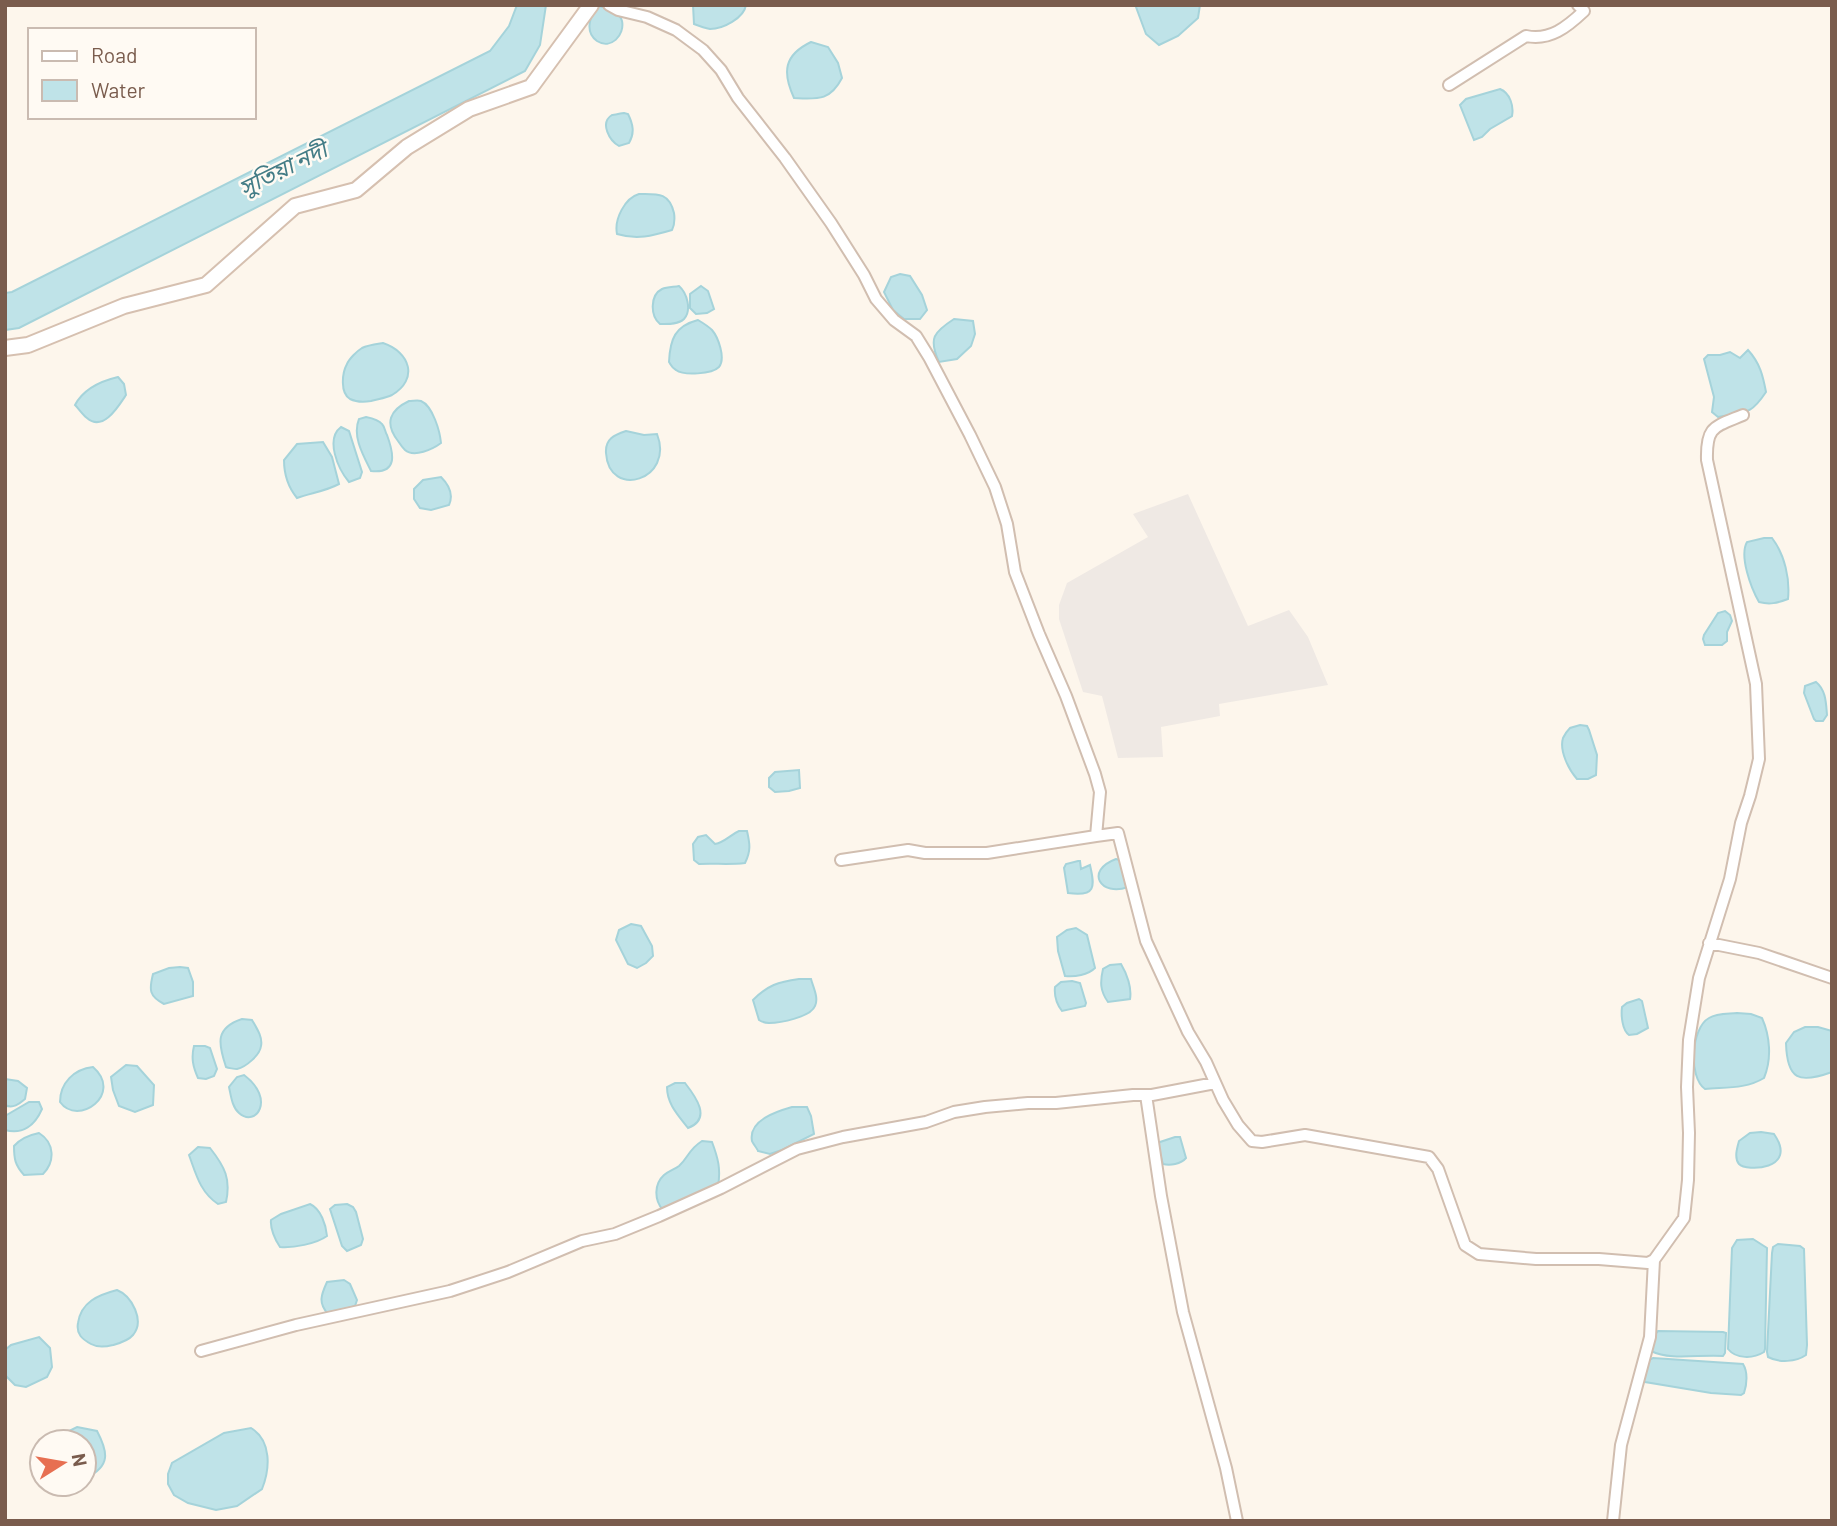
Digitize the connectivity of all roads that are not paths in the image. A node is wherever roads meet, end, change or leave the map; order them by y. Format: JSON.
{"nodes":[{"id":1,"x":591,"y":5,"type":"edge"},
{"id":2,"x":609,"y":5,"type":"edge"},
{"id":3,"x":1578,"y":5,"type":"edge"},
{"id":4,"x":1449,"y":85,"type":"dead end"},
{"id":5,"x":5,"y":348,"type":"edge"},
{"id":6,"x":1743,"y":415,"type":"dead end"},
{"id":7,"x":1096,"y":836,"type":"junction"},
{"id":8,"x":841,"y":860,"type":"dead end"},
{"id":9,"x":1709,"y":943,"type":"junction"},
{"id":10,"x":1832,"y":978,"type":"edge"},
{"id":11,"x":1215,"y":1083,"type":"junction"},
{"id":12,"x":1146,"y":1095,"type":"junction"},
{"id":13,"x":1654,"y":1260,"type":"junction"},
{"id":14,"x":201,"y":1351,"type":"dead end"},
{"id":15,"x":1237,"y":1521,"type":"edge"},
{"id":16,"x":1613,"y":1521,"type":"edge"}],
"edges":[{"from":1,"to":5,"type":"street"},
{"from":2,"to":7,"type":"street"},
{"from":3,"to":4,"type":"street"},
{"from":6,"to":9,"type":"street"},
{"from":7,"to":8,"type":"street"},
{"from":7,"to":11,"type":"street"},
{"from":9,"to":10,"type":"street"},
{"from":9,"to":13,"type":"street"},
{"from":11,"to":12,"type":"street"},
{"from":11,"to":13,"type":"street"},
{"from":12,"to":14,"type":"street"},
{"from":12,"to":15,"type":"street"},
{"from":13,"to":16,"type":"street"}]}
